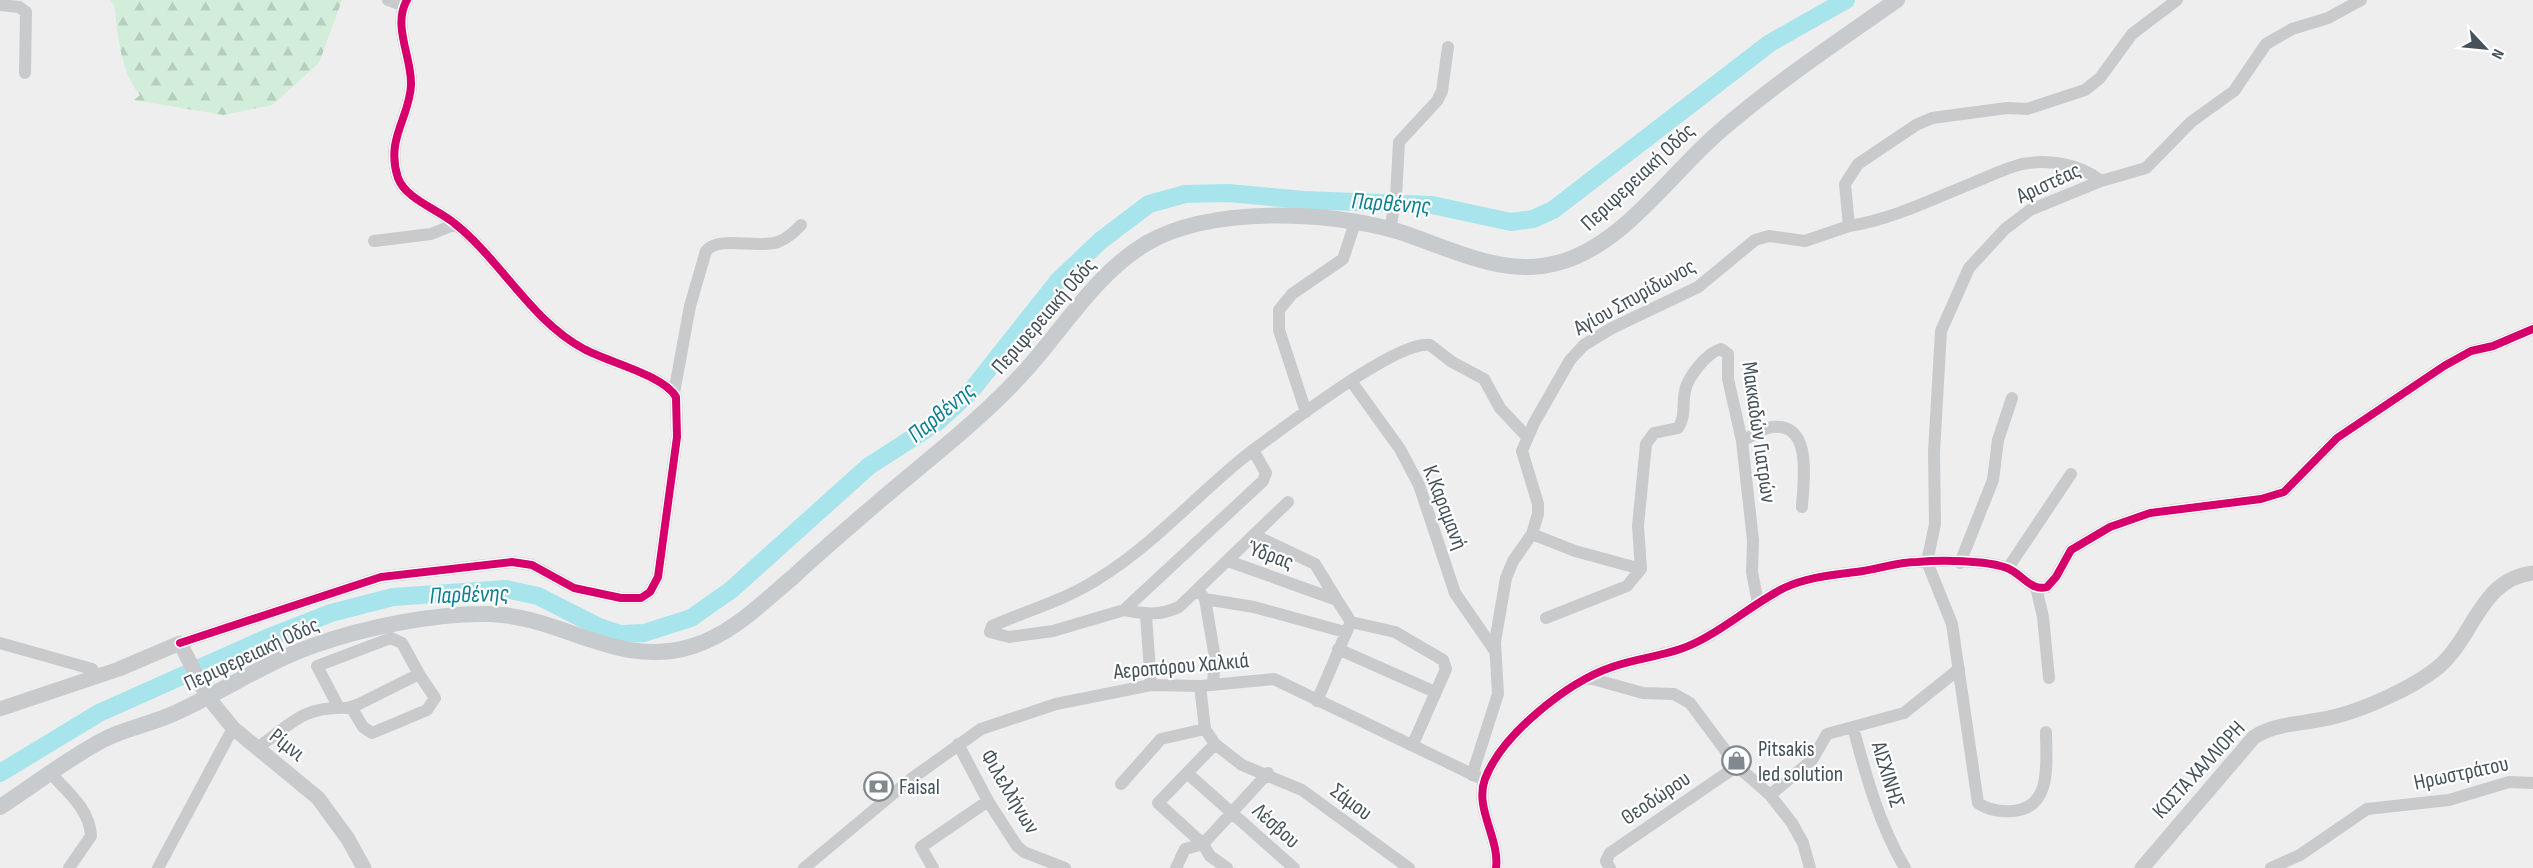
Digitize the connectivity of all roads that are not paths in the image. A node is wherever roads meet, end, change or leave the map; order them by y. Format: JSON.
{"nodes":[{"id":1,"x":388,"y":0,"type":"edge"},
{"id":2,"x":1897,"y":0,"type":"edge"},
{"id":3,"x":2177,"y":0,"type":"edge"},
{"id":4,"x":2361,"y":0,"type":"edge"},
{"id":5,"x":405,"y":3,"type":"edge"},
{"id":6,"x":0,"y":5,"type":"edge"},
{"id":7,"x":1448,"y":47,"type":"dead end"},
{"id":8,"x":25,"y":74,"type":"dead end"},
{"id":9,"x":2101,"y":181,"type":"junction"},
{"id":10,"x":1355,"y":222,"type":"junction"},
{"id":11,"x":456,"y":224,"type":"junction"},
{"id":12,"x":1391,"y":224,"type":"junction"},
{"id":13,"x":801,"y":225,"type":"dead end"},
{"id":14,"x":1849,"y":226,"type":"junction"},
{"id":15,"x":374,"y":241,"type":"dead end"},
{"id":16,"x":2533,"y":329,"type":"edge"},
{"id":17,"x":1351,"y":381,"type":"junction"},
{"id":18,"x":674,"y":393,"type":"junction"},
{"id":19,"x":2012,"y":398,"type":"dead end"},
{"id":20,"x":1306,"y":412,"type":"junction"},
{"id":21,"x":1527,"y":437,"type":"junction"},
{"id":22,"x":1742,"y":441,"type":"junction"},
{"id":23,"x":1253,"y":450,"type":"junction"},
{"id":24,"x":2071,"y":474,"type":"dead end"},
{"id":25,"x":1288,"y":502,"type":"dead end"},
{"id":26,"x":1802,"y":507,"type":"dead end"},
{"id":27,"x":1532,"y":534,"type":"junction"},
{"id":28,"x":1254,"y":535,"type":"junction"},
{"id":29,"x":1228,"y":561,"type":"junction"},
{"id":30,"x":1927,"y":562,"type":"junction"},
{"id":31,"x":1960,"y":563,"type":"junction"},
{"id":32,"x":2008,"y":568,"type":"junction"},
{"id":33,"x":1641,"y":569,"type":"junction"},
{"id":34,"x":2533,"y":573,"type":"edge"},
{"id":35,"x":2036,"y":587,"type":"junction"},
{"id":36,"x":1202,"y":595,"type":"junction"},
{"id":37,"x":1337,"y":600,"type":"junction"},
{"id":38,"x":1758,"y":603,"type":"junction"},
{"id":39,"x":1124,"y":610,"type":"junction"},
{"id":40,"x":1146,"y":615,"type":"junction"},
{"id":41,"x":1546,"y":618,"type":"dead end"},
{"id":42,"x":1348,"y":627,"type":"junction"},
{"id":43,"x":0,"y":643,"type":"edge"},
{"id":44,"x":1338,"y":649,"type":"junction"},
{"id":45,"x":183,"y":650,"type":"junction"},
{"id":46,"x":1496,"y":651,"type":"junction"},
{"id":47,"x":1959,"y":669,"type":"junction"},
{"id":48,"x":419,"y":674,"type":"junction"},
{"id":49,"x":97,"y":677,"type":"junction"},
{"id":50,"x":1589,"y":678,"type":"junction"},
{"id":51,"x":2049,"y":678,"type":"dead end"},
{"id":52,"x":1207,"y":685,"type":"junction"},
{"id":53,"x":1151,"y":686,"type":"junction"},
{"id":54,"x":203,"y":689,"type":"junction"},
{"id":55,"x":1436,"y":692,"type":"junction"},
{"id":56,"x":1317,"y":701,"type":"junction"},
{"id":57,"x":345,"y":707,"type":"junction"},
{"id":58,"x":0,"y":709,"type":"edge"},
{"id":59,"x":1853,"y":727,"type":"junction"},
{"id":60,"x":233,"y":728,"type":"junction"},
{"id":61,"x":1205,"y":729,"type":"junction"},
{"id":62,"x":2046,"y":732,"type":"dead end"},
{"id":63,"x":958,"y":744,"type":"junction"},
{"id":64,"x":1215,"y":744,"type":"junction"},
{"id":65,"x":1413,"y":744,"type":"junction"},
{"id":66,"x":257,"y":748,"type":"junction"},
{"id":67,"x":1737,"y":766,"type":"junction"},
{"id":68,"x":1187,"y":773,"type":"junction"},
{"id":69,"x":1268,"y":773,"type":"junction"},
{"id":70,"x":51,"y":774,"type":"junction"},
{"id":71,"x":1472,"y":775,"type":"junction"},
{"id":72,"x":1485,"y":780,"type":"junction"},
{"id":73,"x":2533,"y":783,"type":"edge"},
{"id":74,"x":1121,"y":784,"type":"dead end"},
{"id":75,"x":1770,"y":795,"type":"junction"},
{"id":76,"x":988,"y":801,"type":"junction"},
{"id":77,"x":0,"y":807,"type":"edge"},
{"id":78,"x":1233,"y":814,"type":"junction"},
{"id":79,"x":1203,"y":844,"type":"junction"},
{"id":80,"x":69,"y":868,"type":"edge"},
{"id":81,"x":158,"y":868,"type":"edge"},
{"id":82,"x":364,"y":868,"type":"edge"},
{"id":83,"x":804,"y":868,"type":"edge"},
{"id":84,"x":933,"y":868,"type":"edge"},
{"id":85,"x":1065,"y":868,"type":"edge"},
{"id":86,"x":1176,"y":868,"type":"edge"},
{"id":87,"x":1227,"y":868,"type":"edge"},
{"id":88,"x":1294,"y":868,"type":"edge"},
{"id":89,"x":1409,"y":868,"type":"edge"},
{"id":90,"x":1497,"y":868,"type":"edge"},
{"id":91,"x":1610,"y":868,"type":"edge"},
{"id":92,"x":1810,"y":868,"type":"edge"},
{"id":93,"x":1905,"y":868,"type":"edge"},
{"id":94,"x":2142,"y":868,"type":"edge"},
{"id":95,"x":2271,"y":868,"type":"edge"}],
"edges":[{"from":1,"to":5,"type":"street"},
{"from":2,"to":12,"type":"main road","name":"Περιφερειακή Οδός"},
{"from":3,"to":14,"type":"street"},
{"from":4,"to":9,"type":"street","name":"Αριστέας"},
{"from":5,"to":11,"type":"street"},
{"from":6,"to":8,"type":"street"},
{"from":7,"to":12,"type":"street"},
{"from":9,"to":14,"type":"street","name":"Αγίου Σπυρίδωνος"},
{"from":9,"to":30,"type":"street","name":"Αριστέας"},
{"from":10,"to":12,"type":"main road","name":"Περιφερειακή Οδός"},
{"from":10,"to":20,"type":"street"},
{"from":10,"to":54,"type":"main road","name":"Περιφερειακή Οδός"},
{"from":11,"to":15,"type":"street"},
{"from":11,"to":18,"type":"street"},
{"from":13,"to":18,"type":"street"},
{"from":14,"to":21,"type":"street","name":"Αγίου Σπυρίδωνος"},
{"from":16,"to":35,"type":"street"},
{"from":17,"to":20,"type":"street"},
{"from":17,"to":21,"type":"street"},
{"from":17,"to":46,"type":"street","name":"Κ.Καραμανή"},
{"from":18,"to":45,"type":"street"},
{"from":19,"to":31,"type":"street"},
{"from":20,"to":23,"type":"street"},
{"from":21,"to":27,"type":"street","name":"Αγίου Σπυρίδωνος"},
{"from":22,"to":26,"type":"street"},
{"from":22,"to":33,"type":"street","name":"Μακκαδών Γιατρών"},
{"from":22,"to":38,"type":"street","name":"Μακκαδών Γιατρών"},
{"from":23,"to":39,"type":"street"},
{"from":23,"to":39,"type":"street"},
{"from":24,"to":32,"type":"street"},
{"from":25,"to":28,"type":"street"},
{"from":27,"to":33,"type":"street"},
{"from":27,"to":46,"type":"street","name":"Αγίου Σπυρίδωνος"},
{"from":28,"to":29,"type":"street"},
{"from":28,"to":37,"type":"street"},
{"from":29,"to":36,"type":"street","name":"Ύδρας"},
{"from":29,"to":37,"type":"street","name":"Ύδρας"},
{"from":30,"to":31,"type":"street"},
{"from":30,"to":38,"type":"street"},
{"from":30,"to":47,"type":"street"},
{"from":31,"to":32,"type":"street"},
{"from":32,"to":35,"type":"street"},
{"from":33,"to":41,"type":"street"},
{"from":34,"to":94,"type":"street","name":"ΚΩΣΤΑ ΧΑΛΛΙΟΡΗ"},
{"from":35,"to":51,"type":"street"},
{"from":36,"to":40,"type":"street","name":"Ύδρας"},
{"from":36,"to":42,"type":"street"},
{"from":36,"to":52,"type":"street"},
{"from":37,"to":42,"type":"street"},
{"from":38,"to":50,"type":"street"},
{"from":39,"to":40,"type":"street","name":"Ύδρας"},
{"from":40,"to":53,"type":"street"},
{"from":42,"to":44,"type":"street"},
{"from":42,"to":55,"type":"street"},
{"from":43,"to":49,"type":"street"},
{"from":44,"to":55,"type":"street"},
{"from":44,"to":56,"type":"street"},
{"from":45,"to":49,"type":"street"},
{"from":45,"to":54,"type":"street","name":"Ρίμνι"},
{"from":46,"to":71,"type":"street","name":"Αγίου Σπυρίδωνος"},
{"from":47,"to":59,"type":"street"},
{"from":47,"to":62,"type":"street"},
{"from":48,"to":57,"type":"street"},
{"from":48,"to":57,"type":"street"},
{"from":48,"to":57,"type":"street"},
{"from":49,"to":58,"type":"street"},
{"from":50,"to":67,"type":"street"},
{"from":50,"to":72,"type":"street"},
{"from":52,"to":53,"type":"street","name":"Αεροπόρου Χαλκιά"},
{"from":52,"to":56,"type":"street","name":"Αεροπόρου Χαλκιά"},
{"from":52,"to":61,"type":"street"},
{"from":53,"to":63,"type":"street","name":"Αεροπόρου Χαλκιά"},
{"from":54,"to":60,"type":"street","name":"Ρίμνι"},
{"from":54,"to":70,"type":"main road","name":"Περιφερειακή Οδός"},
{"from":55,"to":65,"type":"street"},
{"from":56,"to":65,"type":"street","name":"Αεροπόρου Χαλκιά"},
{"from":57,"to":66,"type":"street"},
{"from":59,"to":75,"type":"street","name":"ΑΙΣΧΙΝΗΣ"},
{"from":59,"to":93,"type":"street","name":"ΑΙΣΧΙΝΗΣ"},
{"from":60,"to":66,"type":"street","name":"Ρίμνι"},
{"from":60,"to":81,"type":"street"},
{"from":61,"to":64,"type":"street","name":"Σάμου"},
{"from":61,"to":74,"type":"street"},
{"from":63,"to":76,"type":"street","name":"Φιλελλήνων"},
{"from":63,"to":83,"type":"street","name":"Αεροπόρου Χαλκιά"},
{"from":64,"to":68,"type":"street"},
{"from":64,"to":69,"type":"street","name":"Σάμου"},
{"from":65,"to":71,"type":"street","name":"Αεροπόρου Χαλκιά"},
{"from":66,"to":82,"type":"street","name":"Ρίμνι"},
{"from":67,"to":75,"type":"street"},
{"from":67,"to":91,"type":"street","name":"Θεοδώρου"},
{"from":68,"to":78,"type":"street","name":"Λέσβου"},
{"from":68,"to":79,"type":"street"},
{"from":69,"to":78,"type":"street"},
{"from":69,"to":89,"type":"street","name":"Σάμου"},
{"from":70,"to":77,"type":"main road","name":"Περιφερειακή Οδός"},
{"from":70,"to":80,"type":"street"},
{"from":71,"to":72,"type":"street","name":"Αεροπόρου Χαλκιά"},
{"from":72,"to":90,"type":"street"},
{"from":73,"to":95,"type":"street","name":"Ηρωστράτου"},
{"from":75,"to":92,"type":"street"},
{"from":76,"to":84,"type":"street"},
{"from":76,"to":85,"type":"street","name":"Φιλελλήνων"},
{"from":78,"to":79,"type":"street"},
{"from":78,"to":88,"type":"street","name":"Λέσβου"},
{"from":79,"to":86,"type":"street"},
{"from":79,"to":87,"type":"street"}]}
